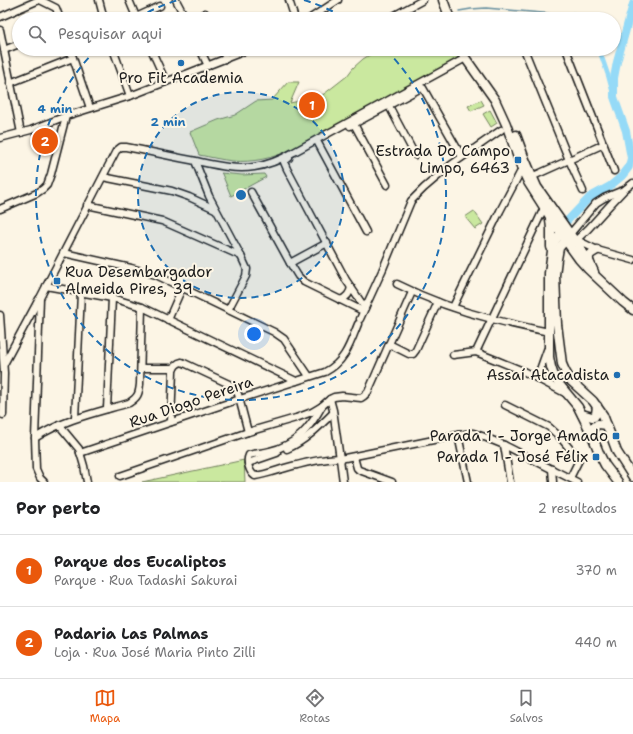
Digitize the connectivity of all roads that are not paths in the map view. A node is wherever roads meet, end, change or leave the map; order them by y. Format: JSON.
{"nodes":[{"id":1,"x":40,"y":0,"type":"edge"},
{"id":2,"x":99,"y":0,"type":"edge"},
{"id":3,"x":129,"y":0,"type":"edge"},
{"id":4,"x":176,"y":0,"type":"edge"},
{"id":5,"x":289,"y":0,"type":"edge"},
{"id":6,"x":338,"y":0,"type":"edge"},
{"id":7,"x":423,"y":0,"type":"edge"},
{"id":8,"x":439,"y":0,"type":"edge"},
{"id":9,"x":443,"y":0,"type":"edge"},
{"id":10,"x":160,"y":6,"type":"dead end"},
{"id":11,"x":57,"y":12,"type":"edge"},
{"id":12,"x":102,"y":12,"type":"edge"},
{"id":13,"x":134,"y":12,"type":"edge"},
{"id":14,"x":148,"y":12,"type":"edge"},
{"id":15,"x":182,"y":12,"type":"edge"},
{"id":16,"x":293,"y":12,"type":"edge"},
{"id":17,"x":320,"y":12,"type":"edge"},
{"id":18,"x":401,"y":12,"type":"edge"},
{"id":19,"x":443,"y":12,"type":"edge"},
{"id":20,"x":447,"y":12,"type":"edge"},
{"id":21,"x":0,"y":17,"type":"edge"},
{"id":22,"x":0,"y":30,"type":"edge"},
{"id":23,"x":12,"y":47,"type":"edge"},
{"id":24,"x":4,"y":50,"type":"junction"},
{"id":25,"x":116,"y":56,"type":"edge"},
{"id":26,"x":154,"y":56,"type":"edge"},
{"id":27,"x":203,"y":56,"type":"edge"},
{"id":28,"x":225,"y":56,"type":"edge"},
{"id":29,"x":233,"y":56,"type":"edge"},
{"id":30,"x":464,"y":56,"type":"edge"},
{"id":31,"x":471,"y":56,"type":"edge"},
{"id":32,"x":527,"y":56,"type":"edge"},
{"id":33,"x":569,"y":56,"type":"edge"},
{"id":34,"x":3,"y":58,"type":"edge"},
{"id":35,"x":73,"y":58,"type":"joint"},
{"id":36,"x":226,"y":59,"type":"junction"},
{"id":37,"x":462,"y":60,"type":"dead end"},
{"id":38,"x":208,"y":66,"type":"junction"},
{"id":39,"x":166,"y":82,"type":"junction"},
{"id":40,"x":10,"y":83,"type":"junction"},
{"id":41,"x":130,"y":96,"type":"junction"},
{"id":42,"x":389,"y":106,"type":"junction"},
{"id":43,"x":90,"y":108,"type":"junction"},
{"id":44,"x":66,"y":116,"type":"junction"},
{"id":45,"x":354,"y":124,"type":"junction"},
{"id":46,"x":501,"y":130,"type":"dead end"},
{"id":47,"x":21,"y":133,"type":"junction"},
{"id":48,"x":0,"y":138,"type":"edge"},
{"id":49,"x":318,"y":143,"type":"junction"},
{"id":50,"x":604,"y":144,"type":"junction"},
{"id":51,"x":415,"y":155,"type":"dead end"},
{"id":52,"x":462,"y":157,"type":"junction"},
{"id":53,"x":569,"y":160,"type":"junction"},
{"id":54,"x":195,"y":161,"type":"junction"},
{"id":55,"x":525,"y":168,"type":"junction"},
{"id":56,"x":614,"y":171,"type":"dead end"},
{"id":57,"x":102,"y":177,"type":"junction"},
{"id":58,"x":529,"y":178,"type":"junction"},
{"id":59,"x":633,"y":183,"type":"edge"},
{"id":60,"x":386,"y":185,"type":"dead end"},
{"id":61,"x":624,"y":190,"type":"junction"},
{"id":62,"x":583,"y":191,"type":"dead end"},
{"id":63,"x":252,"y":192,"type":"dead end"},
{"id":64,"x":604,"y":198,"type":"junction"},
{"id":65,"x":87,"y":205,"type":"junction"},
{"id":66,"x":609,"y":206,"type":"junction"},
{"id":67,"x":544,"y":208,"type":"junction"},
{"id":68,"x":0,"y":209,"type":"edge"},
{"id":69,"x":215,"y":209,"type":"junction"},
{"id":70,"x":549,"y":216,"type":"junction"},
{"id":71,"x":366,"y":232,"type":"dead end"},
{"id":72,"x":570,"y":238,"type":"junction"},
{"id":73,"x":327,"y":243,"type":"junction"},
{"id":74,"x":597,"y":250,"type":"junction"},
{"id":75,"x":552,"y":251,"type":"junction"},
{"id":76,"x":64,"y":253,"type":"junction"},
{"id":77,"x":241,"y":256,"type":"junction"},
{"id":78,"x":633,"y":260,"type":"edge"},
{"id":79,"x":589,"y":261,"type":"junction"},
{"id":80,"x":290,"y":263,"type":"junction"},
{"id":81,"x":597,"y":278,"type":"junction"},
{"id":82,"x":397,"y":284,"type":"dead end"},
{"id":83,"x":46,"y":286,"type":"junction"},
{"id":84,"x":351,"y":287,"type":"junction"},
{"id":85,"x":182,"y":288,"type":"junction"},
{"id":86,"x":412,"y":292,"type":"junction"},
{"id":87,"x":81,"y":293,"type":"junction"},
{"id":88,"x":40,"y":298,"type":"junction"},
{"id":89,"x":112,"y":298,"type":"junction"},
{"id":90,"x":340,"y":300,"type":"junction"},
{"id":91,"x":438,"y":302,"type":"junction"},
{"id":92,"x":142,"y":307,"type":"junction"},
{"id":93,"x":453,"y":307,"type":"junction"},
{"id":94,"x":228,"y":310,"type":"junction"},
{"id":95,"x":364,"y":310,"type":"junction"},
{"id":96,"x":633,"y":310,"type":"edge"},
{"id":97,"x":31,"y":314,"type":"junction"},
{"id":98,"x":0,"y":315,"type":"edge"},
{"id":99,"x":40,"y":318,"type":"junction"},
{"id":100,"x":491,"y":319,"type":"junction"},
{"id":101,"x":168,"y":320,"type":"junction"},
{"id":102,"x":549,"y":332,"type":"junction"},
{"id":103,"x":389,"y":344,"type":"junction"},
{"id":104,"x":549,"y":344,"type":"junction"},
{"id":105,"x":476,"y":352,"type":"junction"},
{"id":106,"x":453,"y":355,"type":"dead end"},
{"id":107,"x":4,"y":364,"type":"junction"},
{"id":108,"x":141,"y":368,"type":"junction"},
{"id":109,"x":174,"y":368,"type":"junction"},
{"id":110,"x":309,"y":376,"type":"junction"},
{"id":111,"x":537,"y":378,"type":"junction"},
{"id":112,"x":296,"y":381,"type":"junction"},
{"id":113,"x":566,"y":394,"type":"junction"},
{"id":114,"x":240,"y":399,"type":"junction"},
{"id":115,"x":330,"y":399,"type":"junction"},
{"id":116,"x":505,"y":405,"type":"dead end"},
{"id":117,"x":322,"y":406,"type":"junction"},
{"id":118,"x":597,"y":406,"type":"junction"},
{"id":119,"x":107,"y":409,"type":"junction"},
{"id":120,"x":333,"y":413,"type":"junction"},
{"id":121,"x":582,"y":414,"type":"junction"},
{"id":122,"x":3,"y":415,"type":"dead end"},
{"id":123,"x":75,"y":418,"type":"junction"},
{"id":124,"x":171,"y":422,"type":"junction"},
{"id":125,"x":59,"y":425,"type":"junction"},
{"id":126,"x":607,"y":425,"type":"junction"},
{"id":127,"x":248,"y":432,"type":"junction"},
{"id":128,"x":591,"y":433,"type":"junction"},
{"id":129,"x":458,"y":435,"type":"junction"},
{"id":130,"x":35,"y":438,"type":"junction"},
{"id":131,"x":504,"y":445,"type":"junction"},
{"id":132,"x":80,"y":453,"type":"junction"},
{"id":133,"x":354,"y":457,"type":"junction"},
{"id":134,"x":340,"y":458,"type":"junction"},
{"id":135,"x":248,"y":463,"type":"junction"},
{"id":136,"x":552,"y":469,"type":"junction"},
{"id":137,"x":120,"y":476,"type":"dead end"},
{"id":138,"x":633,"y":477,"type":"edge"},
{"id":139,"x":570,"y":478,"type":"junction"},
{"id":140,"x":378,"y":480,"type":"edge"},
{"id":141,"x":44,"y":482,"type":"edge"},
{"id":142,"x":87,"y":482,"type":"edge"},
{"id":143,"x":343,"y":482,"type":"edge"},
{"id":144,"x":392,"y":482,"type":"edge"},
{"id":145,"x":468,"y":482,"type":"edge"},
{"id":146,"x":510,"y":482,"type":"edge"},
{"id":147,"x":553,"y":482,"type":"edge"},
{"id":148,"x":577,"y":482,"type":"edge"},
{"id":149,"x":618,"y":482,"type":"edge"}],
"edges":[{"from":1,"to":11,"type":"street"},
{"from":1,"to":21,"type":"street"},
{"from":2,"to":12,"type":"street"},
{"from":3,"to":13,"type":"street"},
{"from":4,"to":15,"type":"street"},
{"from":5,"to":16,"type":"street"},
{"from":6,"to":17,"type":"street"},
{"from":7,"to":18,"type":"street"},
{"from":8,"to":19,"type":"main road"},
{"from":9,"to":20,"type":"main road"},
{"from":10,"to":14,"type":"street"},
{"from":22,"to":24,"type":"street"},
{"from":23,"to":24,"type":"street"},
{"from":24,"to":34,"type":"street"},
{"from":25,"to":41,"type":"street"},
{"from":26,"to":39,"type":"street"},
{"from":27,"to":38,"type":"street"},
{"from":28,"to":36,"type":"street"},
{"from":29,"to":36,"type":"street"},
{"from":30,"to":55,"type":"main road"},
{"from":31,"to":55,"type":"main road"},
{"from":32,"to":53,"type":"street"},
{"from":33,"to":50,"type":"street"},
{"from":34,"to":40,"type":"street"},
{"from":35,"to":40,"type":"street"},
{"from":35,"to":43,"type":"street"},
{"from":36,"to":38,"type":"street"},
{"from":37,"to":54,"type":"street"},
{"from":38,"to":39,"type":"street"},
{"from":39,"to":41,"type":"street"},
{"from":40,"to":47,"type":"street"},
{"from":41,"to":43,"type":"street"},
{"from":42,"to":45,"type":"street"},
{"from":42,"to":51,"type":"street"},
{"from":42,"to":52,"type":"street"},
{"from":43,"to":44,"type":"street"},
{"from":44,"to":47,"type":"street"},
{"from":44,"to":68,"type":"street"},
{"from":45,"to":49,"type":"street"},
{"from":45,"to":60,"type":"street"},
{"from":46,"to":52,"type":"street","name":"Rua Diogo Pereira"},
{"from":47,"to":48,"type":"street"},
{"from":49,"to":71,"type":"street"},
{"from":49,"to":73,"type":"street"},
{"from":50,"to":53,"type":"street"},
{"from":50,"to":56,"type":"street"},
{"from":52,"to":95,"type":"street","name":"Rua Diogo Pereira"},
{"from":53,"to":58,"type":"street"},
{"from":53,"to":62,"type":"street"},
{"from":54,"to":57,"type":"street"},
{"from":54,"to":69,"type":"street"},
{"from":55,"to":58,"type":"main road"},
{"from":55,"to":93,"type":"street"},
{"from":57,"to":65,"type":"street"},
{"from":57,"to":69,"type":"street"},
{"from":58,"to":67,"type":"main road"},
{"from":58,"to":72,"type":"main road"},
{"from":59,"to":61,"type":"street"},
{"from":61,"to":64,"type":"street"},
{"from":61,"to":66,"type":"street"},
{"from":63,"to":80,"type":"street"},
{"from":64,"to":66,"type":"street"},
{"from":64,"to":72,"type":"street"},
{"from":65,"to":76,"type":"street"},
{"from":65,"to":77,"type":"street"},
{"from":66,"to":72,"type":"street"},
{"from":67,"to":70,"type":"main road"},
{"from":67,"to":100,"type":"street"},
{"from":69,"to":77,"type":"street"},
{"from":70,"to":72,"type":"main road"},
{"from":70,"to":75,"type":"main road"},
{"from":72,"to":74,"type":"street"},
{"from":72,"to":75,"type":"main road"},
{"from":72,"to":79,"type":"main road"},
{"from":72,"to":81,"type":"main road"},
{"from":72,"to":118,"type":"main road"},
{"from":73,"to":80,"type":"street"},
{"from":73,"to":84,"type":"street"},
{"from":74,"to":78,"type":"street"},
{"from":74,"to":79,"type":"main road"},
{"from":75,"to":102,"type":"main road"},
{"from":76,"to":83,"type":"street"},
{"from":76,"to":85,"type":"street"},
{"from":77,"to":94,"type":"street"},
{"from":79,"to":81,"type":"main road"},
{"from":80,"to":90,"type":"street"},
{"from":81,"to":96,"type":"main road"},
{"from":82,"to":86,"type":"street"},
{"from":83,"to":87,"type":"street"},
{"from":83,"to":88,"type":"street"},
{"from":84,"to":90,"type":"street"},
{"from":84,"to":95,"type":"street"},
{"from":85,"to":94,"type":"street"},
{"from":85,"to":101,"type":"street"},
{"from":86,"to":91,"type":"street"},
{"from":86,"to":103,"type":"street"},
{"from":87,"to":89,"type":"street"},
{"from":87,"to":123,"type":"street"},
{"from":88,"to":97,"type":"street"},
{"from":88,"to":99,"type":"street"},
{"from":89,"to":92,"type":"street"},
{"from":89,"to":119,"type":"street"},
{"from":90,"to":95,"type":"street"},
{"from":91,"to":93,"type":"street"},
{"from":91,"to":103,"type":"street"},
{"from":92,"to":101,"type":"street"},
{"from":92,"to":108,"type":"street"},
{"from":93,"to":100,"type":"street"},
{"from":94,"to":110,"type":"street"},
{"from":95,"to":110,"type":"street","name":"Rua Diogo Pereira"},
{"from":97,"to":99,"type":"street"},
{"from":97,"to":107,"type":"street"},
{"from":98,"to":107,"type":"street"},
{"from":99,"to":130,"type":"street"},
{"from":100,"to":102,"type":"street"},
{"from":100,"to":105,"type":"street"},
{"from":101,"to":112,"type":"street"},
{"from":102,"to":104,"type":"main road"},
{"from":103,"to":115,"type":"street"},
{"from":104,"to":111,"type":"street"},
{"from":104,"to":113,"type":"main road"},
{"from":105,"to":106,"type":"street"},
{"from":105,"to":111,"type":"street"},
{"from":107,"to":122,"type":"street"},
{"from":108,"to":109,"type":"street"},
{"from":108,"to":119,"type":"street"},
{"from":109,"to":114,"type":"street"},
{"from":109,"to":124,"type":"street"},
{"from":110,"to":112,"type":"street","name":"Rua Diogo Pereira"},
{"from":111,"to":113,"type":"street"},
{"from":112,"to":114,"type":"street","name":"Rua Diogo Pereira"},
{"from":113,"to":121,"type":"main road"},
{"from":114,"to":124,"type":"street","name":"Rua Diogo Pereira"},
{"from":114,"to":127,"type":"street"},
{"from":115,"to":117,"type":"street"},
{"from":115,"to":120,"type":"street"},
{"from":116,"to":139,"type":"street"},
{"from":117,"to":127,"type":"street"},
{"from":117,"to":135,"type":"street"},
{"from":118,"to":121,"type":"main road"},
{"from":118,"to":126,"type":"main road"},
{"from":119,"to":123,"type":"street"},
{"from":120,"to":134,"type":"street"},
{"from":120,"to":135,"type":"street"},
{"from":121,"to":128,"type":"main road"},
{"from":123,"to":125,"type":"street"},
{"from":124,"to":132,"type":"street","name":"Rua Diogo Pereira"},
{"from":125,"to":130,"type":"street"},
{"from":125,"to":132,"type":"street"},
{"from":126,"to":128,"type":"main road"},
{"from":126,"to":138,"type":"main road"},
{"from":127,"to":137,"type":"street"},
{"from":128,"to":149,"type":"main road"},
{"from":129,"to":131,"type":"street"},
{"from":129,"to":133,"type":"street"},
{"from":129,"to":145,"type":"street"},
{"from":130,"to":141,"type":"street"},
{"from":131,"to":136,"type":"street"},
{"from":131,"to":146,"type":"street"},
{"from":132,"to":142,"type":"street"},
{"from":133,"to":134,"type":"street"},
{"from":133,"to":140,"type":"street"},
{"from":134,"to":135,"type":"street"},
{"from":134,"to":143,"type":"street"},
{"from":136,"to":139,"type":"street"},
{"from":136,"to":147,"type":"street"},
{"from":139,"to":148,"type":"street"},
{"from":140,"to":144,"type":"street"}]}
